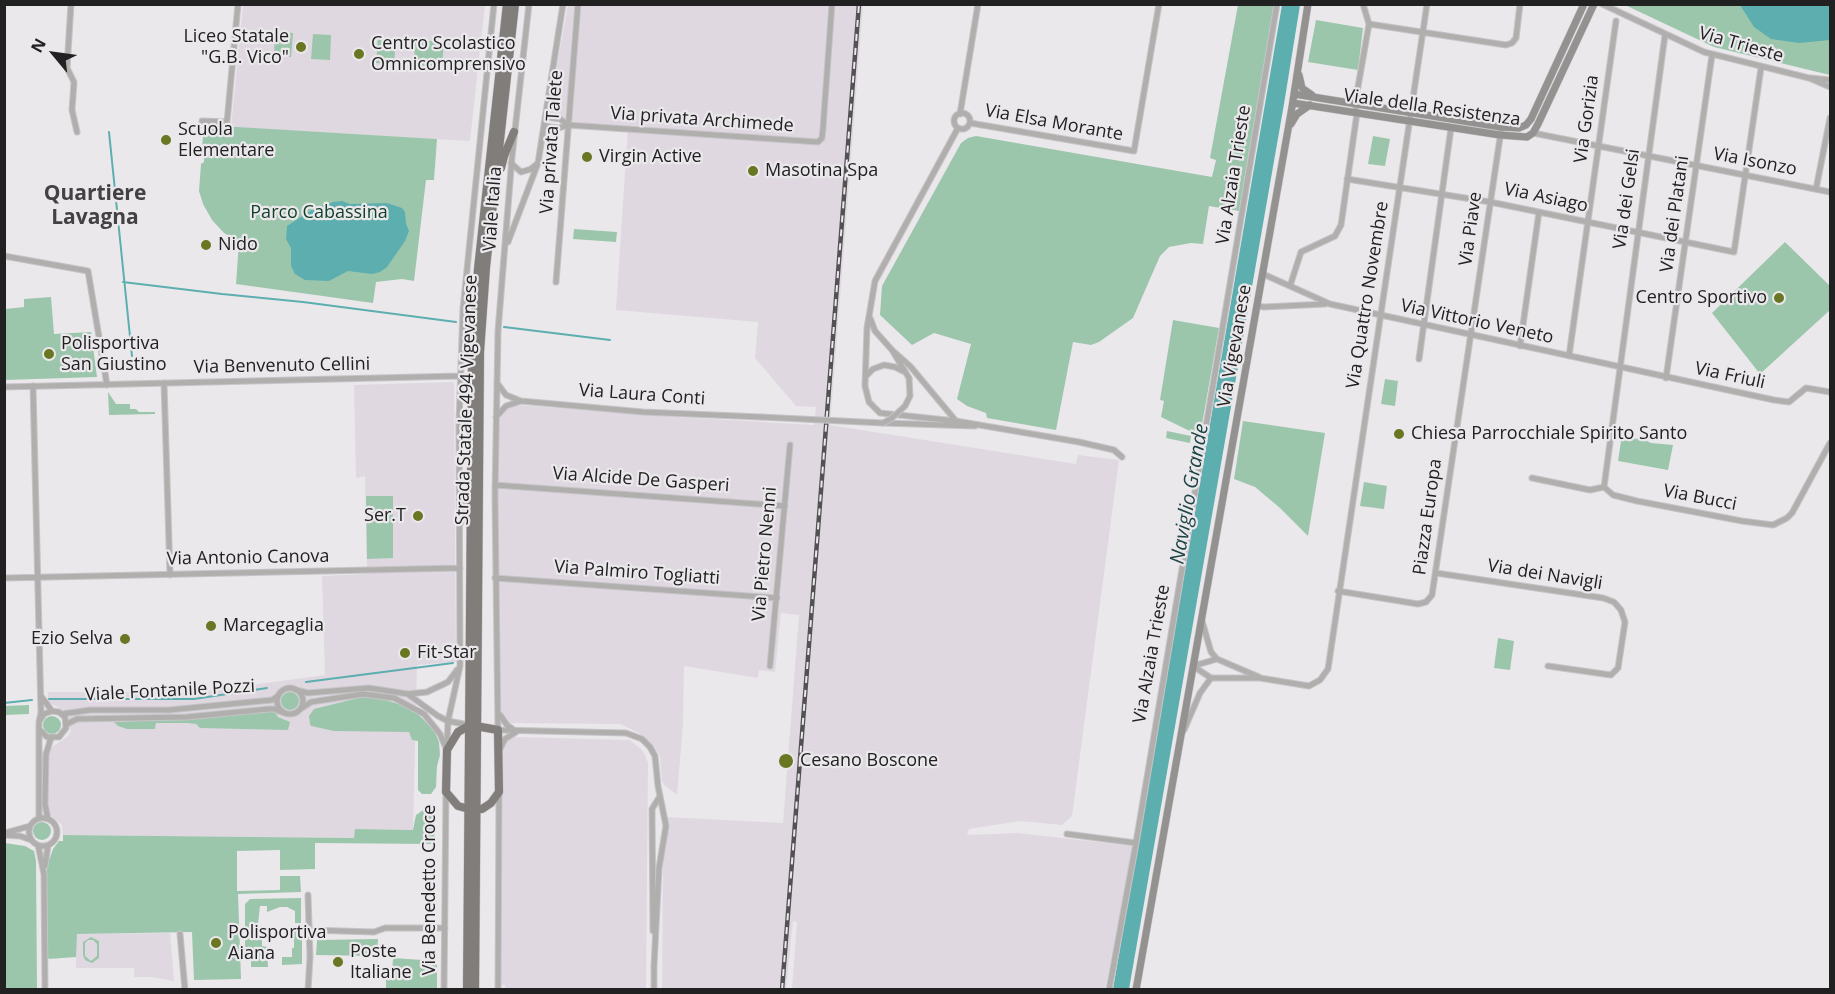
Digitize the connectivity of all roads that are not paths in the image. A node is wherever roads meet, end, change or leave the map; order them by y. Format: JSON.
{"nodes":[{"id":1,"x":71,"y":4,"type":"edge"},
{"id":2,"x":238,"y":4,"type":"edge"},
{"id":3,"x":494,"y":4,"type":"edge"},
{"id":4,"x":507,"y":4,"type":"edge"},
{"id":5,"x":515,"y":4,"type":"edge"},
{"id":6,"x":529,"y":4,"type":"edge"},
{"id":7,"x":562,"y":4,"type":"edge"},
{"id":8,"x":578,"y":4,"type":"edge"},
{"id":9,"x":832,"y":4,"type":"edge"},
{"id":10,"x":978,"y":4,"type":"edge"},
{"id":11,"x":1159,"y":4,"type":"edge"},
{"id":12,"x":1277,"y":4,"type":"edge"},
{"id":13,"x":1308,"y":4,"type":"edge"},
{"id":14,"x":1363,"y":4,"type":"edge"},
{"id":15,"x":1426,"y":4,"type":"edge"},
{"id":16,"x":1520,"y":4,"type":"edge"},
{"id":17,"x":1584,"y":4,"type":"edge"},
{"id":18,"x":1593,"y":4,"type":"edge"},
{"id":19,"x":1602,"y":4,"type":"edge"},
{"id":20,"x":1616,"y":21,"type":"dead end"},
{"id":21,"x":1369,"y":24,"type":"junction"},
{"id":22,"x":1422,"y":31,"type":"junction"},
{"id":23,"x":1665,"y":35,"type":"junction"},
{"id":24,"x":1712,"y":55,"type":"junction"},
{"id":25,"x":1761,"y":68,"type":"junction"},
{"id":26,"x":1298,"y":72,"type":"junction"},
{"id":27,"x":1809,"y":78,"type":"junction"},
{"id":28,"x":1830,"y":80,"type":"edge"},
{"id":29,"x":1830,"y":87,"type":"edge"},
{"id":30,"x":1294,"y":94,"type":"junction"},
{"id":31,"x":1317,"y":98,"type":"junction"},
{"id":32,"x":1293,"y":103,"type":"junction"},
{"id":33,"x":1354,"y":104,"type":"junction"},
{"id":34,"x":1310,"y":105,"type":"junction"},
{"id":35,"x":1357,"y":113,"type":"junction"},
{"id":36,"x":960,"y":114,"type":"junction"},
{"id":37,"x":545,"y":117,"type":"junction"},
{"id":38,"x":1410,"y":117,"type":"junction"},
{"id":39,"x":1830,"y":118,"type":"edge"},
{"id":40,"x":202,"y":121,"type":"dead end"},
{"id":41,"x":970,"y":123,"type":"junction"},
{"id":42,"x":568,"y":124,"type":"junction"},
{"id":43,"x":544,"y":126,"type":"junction"},
{"id":44,"x":1501,"y":127,"type":"junction"},
{"id":45,"x":958,"y":128,"type":"junction"},
{"id":46,"x":1451,"y":128,"type":"junction"},
{"id":47,"x":77,"y":132,"type":"dead end"},
{"id":48,"x":514,"y":132,"type":"junction"},
{"id":49,"x":1533,"y":133,"type":"junction"},
{"id":50,"x":1287,"y":135,"type":"junction"},
{"id":51,"x":1500,"y":135,"type":"junction"},
{"id":52,"x":1598,"y":146,"type":"junction"},
{"id":53,"x":1647,"y":156,"type":"junction"},
{"id":54,"x":511,"y":163,"type":"junction"},
{"id":55,"x":538,"y":163,"type":"junction"},
{"id":56,"x":1697,"y":166,"type":"junction"},
{"id":57,"x":1745,"y":176,"type":"junction"},
{"id":58,"x":1347,"y":179,"type":"junction"},
{"id":59,"x":1400,"y":188,"type":"junction"},
{"id":60,"x":1816,"y":189,"type":"junction"},
{"id":61,"x":1830,"y":192,"type":"edge"},
{"id":62,"x":1443,"y":194,"type":"junction"},
{"id":63,"x":1490,"y":202,"type":"junction"},
{"id":64,"x":1539,"y":212,"type":"junction"},
{"id":65,"x":507,"y":216,"type":"junction"},
{"id":66,"x":517,"y":217,"type":"junction"},
{"id":67,"x":1587,"y":222,"type":"junction"},
{"id":68,"x":1638,"y":232,"type":"junction"},
{"id":69,"x":490,"y":234,"type":"junction"},
{"id":70,"x":1686,"y":242,"type":"junction"},
{"id":71,"x":505,"y":253,"type":"junction"},
{"id":72,"x":4,"y":256,"type":"edge"},
{"id":73,"x":1263,"y":274,"type":"junction"},
{"id":74,"x":556,"y":282,"type":"dead end"},
{"id":75,"x":1290,"y":286,"type":"junction"},
{"id":76,"x":1330,"y":304,"type":"junction"},
{"id":77,"x":1257,"y":306,"type":"junction"},
{"id":78,"x":870,"y":313,"type":"junction"},
{"id":79,"x":1379,"y":316,"type":"junction"},
{"id":80,"x":1425,"y":326,"type":"junction"},
{"id":81,"x":1471,"y":336,"type":"junction"},
{"id":82,"x":1520,"y":346,"type":"junction"},
{"id":83,"x":892,"y":350,"type":"junction"},
{"id":84,"x":1569,"y":356,"type":"junction"},
{"id":85,"x":1419,"y":359,"type":"dead end"},
{"id":86,"x":1619,"y":367,"type":"junction"},
{"id":87,"x":459,"y":376,"type":"junction"},
{"id":88,"x":908,"y":376,"type":"junction"},
{"id":89,"x":866,"y":378,"type":"junction"},
{"id":90,"x":1666,"y":378,"type":"junction"},
{"id":91,"x":496,"y":381,"type":"junction"},
{"id":92,"x":164,"y":383,"type":"junction"},
{"id":93,"x":107,"y":385,"type":"junction"},
{"id":94,"x":33,"y":386,"type":"junction"},
{"id":95,"x":4,"y":387,"type":"edge"},
{"id":96,"x":1830,"y":392,"type":"edge"},
{"id":97,"x":521,"y":401,"type":"junction"},
{"id":98,"x":495,"y":417,"type":"junction"},
{"id":99,"x":956,"y":421,"type":"junction"},
{"id":100,"x":884,"y":423,"type":"junction"},
{"id":101,"x":984,"y":426,"type":"junction"},
{"id":102,"x":1830,"y":443,"type":"edge"},
{"id":103,"x":790,"y":445,"type":"dead end"},
{"id":104,"x":1122,"y":457,"type":"dead end"},
{"id":105,"x":471,"y":474,"type":"junction"},
{"id":106,"x":1532,"y":478,"type":"dead end"},
{"id":107,"x":495,"y":485,"type":"junction"},
{"id":108,"x":1604,"y":487,"type":"junction"},
{"id":109,"x":785,"y":506,"type":"junction"},
{"id":110,"x":459,"y":531,"type":"junction"},
{"id":111,"x":460,"y":568,"type":"junction"},
{"id":112,"x":1436,"y":573,"type":"junction"},
{"id":113,"x":170,"y":575,"type":"junction"},
{"id":114,"x":38,"y":577,"type":"junction"},
{"id":115,"x":4,"y":578,"type":"edge"},
{"id":116,"x":495,"y":579,"type":"junction"},
{"id":117,"x":1338,"y":591,"type":"junction"},
{"id":118,"x":777,"y":598,"type":"junction"},
{"id":119,"x":1201,"y":621,"type":"junction"},
{"id":120,"x":1217,"y":659,"type":"junction"},
{"id":121,"x":460,"y":666,"type":"junction"},
{"id":122,"x":770,"y":666,"type":"dead end"},
{"id":123,"x":1193,"y":666,"type":"junction"},
{"id":124,"x":1548,"y":666,"type":"dead end"},
{"id":125,"x":1212,"y":678,"type":"junction"},
{"id":126,"x":1260,"y":678,"type":"junction"},
{"id":127,"x":296,"y":690,"type":"junction"},
{"id":128,"x":279,"y":694,"type":"junction"},
{"id":129,"x":408,"y":694,"type":"junction"},
{"id":130,"x":41,"y":696,"type":"junction"},
{"id":131,"x":302,"y":708,"type":"junction"},
{"id":132,"x":52,"y":711,"type":"junction"},
{"id":133,"x":498,"y":712,"type":"junction"},
{"id":134,"x":284,"y":713,"type":"junction"},
{"id":135,"x":62,"y":714,"type":"junction"},
{"id":136,"x":448,"y":721,"type":"junction"},
{"id":137,"x":39,"y":722,"type":"junction"},
{"id":138,"x":67,"y":724,"type":"junction"},
{"id":139,"x":474,"y":726,"type":"junction"},
{"id":140,"x":40,"y":730,"type":"junction"},
{"id":141,"x":498,"y":730,"type":"junction"},
{"id":142,"x":518,"y":732,"type":"junction"},
{"id":143,"x":51,"y":738,"type":"junction"},
{"id":144,"x":1181,"y":738,"type":"junction"},
{"id":145,"x":447,"y":750,"type":"junction"},
{"id":146,"x":499,"y":754,"type":"junction"},
{"id":147,"x":446,"y":792,"type":"junction"},
{"id":148,"x":499,"y":792,"type":"junction"},
{"id":149,"x":660,"y":796,"type":"junction"},
{"id":150,"x":473,"y":809,"type":"junction"},
{"id":151,"x":39,"y":818,"type":"junction"},
{"id":152,"x":48,"y":819,"type":"junction"},
{"id":153,"x":30,"y":826,"type":"junction"},
{"id":154,"x":4,"y":834,"type":"edge"},
{"id":155,"x":1067,"y":834,"type":"dead end"},
{"id":156,"x":31,"y":840,"type":"junction"},
{"id":157,"x":1136,"y":843,"type":"junction"},
{"id":158,"x":38,"y":845,"type":"junction"},
{"id":159,"x":48,"y":845,"type":"junction"},
{"id":160,"x":44,"y":874,"type":"junction"},
{"id":161,"x":308,"y":896,"type":"dead end"},
{"id":162,"x":445,"y":928,"type":"junction"},
{"id":163,"x":309,"y":930,"type":"junction"},
{"id":164,"x":180,"y":934,"type":"dead end"},
{"id":165,"x":654,"y":966,"type":"junction"},
{"id":166,"x":45,"y":990,"type":"edge"},
{"id":167,"x":184,"y":990,"type":"edge"},
{"id":168,"x":308,"y":990,"type":"edge"},
{"id":169,"x":444,"y":990,"type":"edge"},
{"id":170,"x":467,"y":990,"type":"edge"},
{"id":171,"x":475,"y":990,"type":"edge"},
{"id":172,"x":498,"y":990,"type":"edge"},
{"id":173,"x":654,"y":990,"type":"edge"},
{"id":174,"x":1109,"y":990,"type":"edge"},
{"id":175,"x":1136,"y":990,"type":"edge"}],
"edges":[{"from":1,"to":47,"type":"street"},
{"from":2,"to":40,"type":"street"},
{"from":3,"to":87,"type":"street","name":"Viale Italia"},
{"from":4,"to":105,"type":"main road","name":"Strada Statale 494 Vigevanese"},
{"from":5,"to":69,"type":"main road","name":"Strada Statale 494 Vigevanese"},
{"from":6,"to":48,"type":"street","name":"Viale Italia"},
{"from":7,"to":37,"type":"street"},
{"from":8,"to":42,"type":"street","name":"Via privata Talete"},
{"from":9,"to":42,"type":"street","name":"Via privata Archimede"},
{"from":10,"to":36,"type":"street"},
{"from":11,"to":41,"type":"street","name":"Via Elsa Morante"},
{"from":12,"to":157,"type":"street","name":"Via Alzaia Trieste"},
{"from":13,"to":26,"type":"main road","name":"Via Vigevanese"},
{"from":14,"to":21,"type":"street"},
{"from":15,"to":22,"type":"street","name":"Via Quattro Novembre"},
{"from":16,"to":22,"type":"street"},
{"from":17,"to":44,"type":"main road","name":"Viale della Resistenza"},
{"from":18,"to":49,"type":"main road","name":"Viale della Resistenza"},
{"from":19,"to":23,"type":"street","name":"Via Trieste"},
{"from":20,"to":52,"type":"street","name":"Via Gorizia"},
{"from":21,"to":22,"type":"street"},
{"from":21,"to":33,"type":"street"},
{"from":22,"to":38,"type":"street","name":"Via Quattro Novembre"},
{"from":23,"to":24,"type":"street","name":"Via Trieste"},
{"from":23,"to":53,"type":"street","name":"Via dei Gelsi"},
{"from":24,"to":25,"type":"street","name":"Via Trieste"},
{"from":24,"to":56,"type":"street","name":"Via dei Platani"},
{"from":25,"to":27,"type":"street","name":"Via Trieste"},
{"from":25,"to":57,"type":"street"},
{"from":26,"to":30,"type":"main road","name":"Via Vigevanese"},
{"from":26,"to":31,"type":"main road"},
{"from":27,"to":28,"type":"street","name":"Via Trieste"},
{"from":27,"to":29,"type":"street","name":"Via Trieste"},
{"from":30,"to":31,"type":"main road","name":"Viale della Resistenza"},
{"from":30,"to":32,"type":"main road","name":"Via Vigevanese"},
{"from":31,"to":33,"type":"main road","name":"Viale della Resistenza"},
{"from":32,"to":34,"type":"main road","name":"Viale della Resistenza"},
{"from":32,"to":50,"type":"main road","name":"Via Vigevanese"},
{"from":33,"to":35,"type":"street"},
{"from":33,"to":38,"type":"main road","name":"Viale della Resistenza"},
{"from":34,"to":35,"type":"main road","name":"Viale della Resistenza"},
{"from":34,"to":50,"type":"main road"},
{"from":35,"to":38,"type":"main road","name":"Viale della Resistenza"},
{"from":35,"to":58,"type":"street"},
{"from":36,"to":41,"type":"street"},
{"from":36,"to":45,"type":"street"},
{"from":37,"to":42,"type":"street"},
{"from":37,"to":43,"type":"street"},
{"from":38,"to":44,"type":"main road","name":"Viale della Resistenza"},
{"from":38,"to":46,"type":"main road","name":"Viale della Resistenza"},
{"from":38,"to":59,"type":"street","name":"Via Quattro Novembre"},
{"from":39,"to":60,"type":"street"},
{"from":41,"to":45,"type":"street"},
{"from":42,"to":43,"type":"street"},
{"from":42,"to":74,"type":"street","name":"Via privata Talete"},
{"from":43,"to":55,"type":"street"},
{"from":44,"to":51,"type":"street","name":"Via Piave"},
{"from":45,"to":78,"type":"street"},
{"from":46,"to":51,"type":"main road","name":"Viale della Resistenza"},
{"from":46,"to":62,"type":"street"},
{"from":48,"to":54,"type":"street","name":"Viale Italia"},
{"from":48,"to":69,"type":"main road"},
{"from":49,"to":51,"type":"main road","name":"Viale della Resistenza"},
{"from":49,"to":52,"type":"street","name":"Via Isonzo"},
{"from":50,"to":73,"type":"main road","name":"Via Vigevanese"},
{"from":51,"to":63,"type":"street","name":"Via Piave"},
{"from":52,"to":53,"type":"street","name":"Via Isonzo"},
{"from":52,"to":67,"type":"street","name":"Via Gorizia"},
{"from":53,"to":56,"type":"street","name":"Via Isonzo"},
{"from":53,"to":68,"type":"street","name":"Via dei Gelsi"},
{"from":54,"to":55,"type":"street"},
{"from":54,"to":65,"type":"street","name":"Viale Italia"},
{"from":55,"to":66,"type":"street"},
{"from":56,"to":57,"type":"street","name":"Via Isonzo"},
{"from":56,"to":70,"type":"street","name":"Via dei Platani"},
{"from":57,"to":60,"type":"street","name":"Via Isonzo"},
{"from":57,"to":70,"type":"street","name":"Via Asiago"},
{"from":58,"to":59,"type":"street","name":"Via Asiago"},
{"from":58,"to":75,"type":"street"},
{"from":59,"to":62,"type":"street","name":"Via Asiago"},
{"from":59,"to":79,"type":"street","name":"Via Quattro Novembre"},
{"from":60,"to":61,"type":"street","name":"Via Isonzo"},
{"from":62,"to":63,"type":"street","name":"Via Asiago"},
{"from":62,"to":80,"type":"street"},
{"from":63,"to":64,"type":"street","name":"Via Asiago"},
{"from":63,"to":81,"type":"street","name":"Via Piave"},
{"from":64,"to":67,"type":"street","name":"Via Asiago"},
{"from":64,"to":82,"type":"street"},
{"from":65,"to":66,"type":"street"},
{"from":65,"to":71,"type":"street","name":"Viale Italia"},
{"from":66,"to":71,"type":"street"},
{"from":67,"to":68,"type":"street","name":"Via Asiago"},
{"from":67,"to":84,"type":"street","name":"Via Gorizia"},
{"from":68,"to":70,"type":"street","name":"Via Asiago"},
{"from":68,"to":86,"type":"street","name":"Via dei Gelsi"},
{"from":69,"to":139,"type":"main road","name":"Strada Statale 494 Vigevanese"},
{"from":70,"to":90,"type":"street","name":"Via dei Platani"},
{"from":71,"to":91,"type":"street","name":"Viale Italia"},
{"from":72,"to":93,"type":"street"},
{"from":73,"to":75,"type":"street","name":"Via Vittorio Veneto"},
{"from":73,"to":77,"type":"main road","name":"Via Vigevanese"},
{"from":75,"to":76,"type":"street","name":"Via Vittorio Veneto"},
{"from":76,"to":77,"type":"street","name":"Via Vittorio Veneto"},
{"from":76,"to":79,"type":"street","name":"Via Vittorio Veneto"},
{"from":77,"to":119,"type":"main road","name":"Via Vigevanese"},
{"from":78,"to":83,"type":"street"},
{"from":78,"to":89,"type":"street"},
{"from":79,"to":80,"type":"street","name":"Via Vittorio Veneto"},
{"from":79,"to":117,"type":"street","name":"Via Quattro Novembre"},
{"from":80,"to":81,"type":"street","name":"Via Vittorio Veneto"},
{"from":80,"to":85,"type":"street"},
{"from":81,"to":82,"type":"street","name":"Via Vittorio Veneto"},
{"from":81,"to":112,"type":"street","name":"Piazza Europa"},
{"from":82,"to":84,"type":"street","name":"Via Vittorio Veneto"},
{"from":83,"to":88,"type":"street"},
{"from":83,"to":99,"type":"street"},
{"from":84,"to":86,"type":"street","name":"Via Vittorio Veneto"},
{"from":86,"to":90,"type":"street","name":"Via Friuli"},
{"from":86,"to":108,"type":"street","name":"Via dei Gelsi"},
{"from":87,"to":92,"type":"street","name":"Via Benvenuto Cellini"},
{"from":87,"to":110,"type":"street","name":"Viale Italia"},
{"from":88,"to":89,"type":"street"},
{"from":88,"to":100,"type":"street","bridge":true},
{"from":89,"to":99,"type":"street"},
{"from":90,"to":96,"type":"street","name":"Via Friuli"},
{"from":91,"to":97,"type":"street"},
{"from":91,"to":98,"type":"street","name":"Viale Italia"},
{"from":92,"to":93,"type":"street","name":"Via Benvenuto Cellini"},
{"from":92,"to":113,"type":"street"},
{"from":93,"to":94,"type":"street","name":"Via Benvenuto Cellini"},
{"from":94,"to":95,"type":"street","name":"Via Benvenuto Cellini"},
{"from":94,"to":114,"type":"street"},
{"from":97,"to":98,"type":"street"},
{"from":97,"to":100,"type":"street","name":"Via Laura Conti","bridge":true},
{"from":98,"to":107,"type":"street","name":"Viale Italia"},
{"from":99,"to":101,"type":"street"},
{"from":100,"to":101,"type":"street","name":"Via Laura Conti"},
{"from":101,"to":104,"type":"street"},
{"from":102,"to":108,"type":"street","name":"Via Bucci"},
{"from":103,"to":109,"type":"street","name":"Via Pietro Nenni"},
{"from":105,"to":110,"type":"street","name":"Viale Italia"},
{"from":105,"to":139,"type":"main road","name":"Strada Statale 494 Vigevanese"},
{"from":106,"to":108,"type":"street"},
{"from":107,"to":109,"type":"street","name":"Via Alcide De Gasperi"},
{"from":107,"to":116,"type":"street","name":"Viale Italia"},
{"from":109,"to":118,"type":"street","name":"Via Pietro Nenni"},
{"from":110,"to":111,"type":"street","name":"Viale Italia"},
{"from":111,"to":113,"type":"street","name":"Via Antonio Canova"},
{"from":111,"to":121,"type":"street","name":"Viale Italia"},
{"from":112,"to":117,"type":"street","name":"Piazza Europa"},
{"from":112,"to":124,"type":"street","name":"Via dei Navigli"},
{"from":113,"to":114,"type":"street","name":"Via Antonio Canova"},
{"from":114,"to":115,"type":"street","name":"Via Antonio Canova"},
{"from":114,"to":130,"type":"street"},
{"from":116,"to":118,"type":"street","name":"Via Palmiro Togliatti"},
{"from":116,"to":133,"type":"street","name":"Viale Italia"},
{"from":117,"to":126,"type":"street"},
{"from":118,"to":122,"type":"street","name":"Via Pietro Nenni"},
{"from":119,"to":120,"type":"street"},
{"from":119,"to":123,"type":"main road","name":"Via Vigevanese"},
{"from":120,"to":123,"type":"street"},
{"from":120,"to":126,"type":"street"},
{"from":121,"to":129,"type":"street"},
{"from":121,"to":136,"type":"street","name":"Viale Italia"},
{"from":123,"to":125,"type":"street"},
{"from":123,"to":144,"type":"main road","name":"Via Vigevanese"},
{"from":125,"to":126,"type":"street"},
{"from":125,"to":144,"type":"street"},
{"from":127,"to":128,"type":"street","name":"Viale Fontanile Pozzi"},
{"from":127,"to":129,"type":"street","name":"Viale Fontanile Pozzi"},
{"from":127,"to":131,"type":"street"},
{"from":128,"to":134,"type":"street","name":"Viale Fontanile Pozzi"},
{"from":128,"to":135,"type":"street","name":"Viale Fontanile Pozzi"},
{"from":129,"to":136,"type":"street"},
{"from":130,"to":132,"type":"street"},
{"from":130,"to":137,"type":"street"},
{"from":131,"to":134,"type":"street","name":"Viale Fontanile Pozzi"},
{"from":131,"to":145,"type":"street","name":"Viale Fontanile Pozzi"},
{"from":132,"to":135,"type":"street"},
{"from":132,"to":137,"type":"street"},
{"from":133,"to":141,"type":"street"},
{"from":133,"to":142,"type":"street"},
{"from":134,"to":138,"type":"street","name":"Viale Fontanile Pozzi"},
{"from":135,"to":138,"type":"street"},
{"from":136,"to":139,"type":"street"},
{"from":136,"to":145,"type":"street","name":"Viale Italia"},
{"from":137,"to":140,"type":"street"},
{"from":138,"to":143,"type":"street"},
{"from":139,"to":141,"type":"main road"},
{"from":139,"to":145,"type":"main road"},
{"from":139,"to":150,"type":"main road"},
{"from":140,"to":143,"type":"street"},
{"from":140,"to":151,"type":"street"},
{"from":141,"to":142,"type":"street"},
{"from":141,"to":146,"type":"main road"},
{"from":142,"to":146,"type":"street"},
{"from":142,"to":149,"type":"street"},
{"from":143,"to":152,"type":"street"},
{"from":144,"to":175,"type":"main road","name":"Via Vigevanese"},
{"from":145,"to":147,"type":"main road","name":"Via Benedetto Croce"},
{"from":146,"to":148,"type":"main road"},
{"from":147,"to":150,"type":"main road","name":"Via Benedetto Croce"},
{"from":147,"to":162,"type":"street","name":"Via Benedetto Croce"},
{"from":148,"to":150,"type":"main road"},
{"from":148,"to":172,"type":"street"},
{"from":149,"to":165,"type":"street"},
{"from":149,"to":165,"type":"street"},
{"from":150,"to":170,"type":"main road"},
{"from":150,"to":171,"type":"main road"},
{"from":151,"to":152,"type":"street"},
{"from":151,"to":153,"type":"street"},
{"from":152,"to":159,"type":"street"},
{"from":153,"to":154,"type":"street"},
{"from":153,"to":156,"type":"street"},
{"from":154,"to":156,"type":"street"},
{"from":155,"to":157,"type":"street"},
{"from":156,"to":158,"type":"street"},
{"from":157,"to":174,"type":"street","name":"Via Alzaia Trieste"},
{"from":158,"to":159,"type":"street"},
{"from":158,"to":160,"type":"street"},
{"from":159,"to":160,"type":"street"},
{"from":160,"to":166,"type":"street"},
{"from":161,"to":163,"type":"street"},
{"from":162,"to":163,"type":"street"},
{"from":162,"to":169,"type":"street","name":"Via Benedetto Croce"},
{"from":163,"to":168,"type":"street"},
{"from":164,"to":167,"type":"street"},
{"from":165,"to":173,"type":"street"}]}
